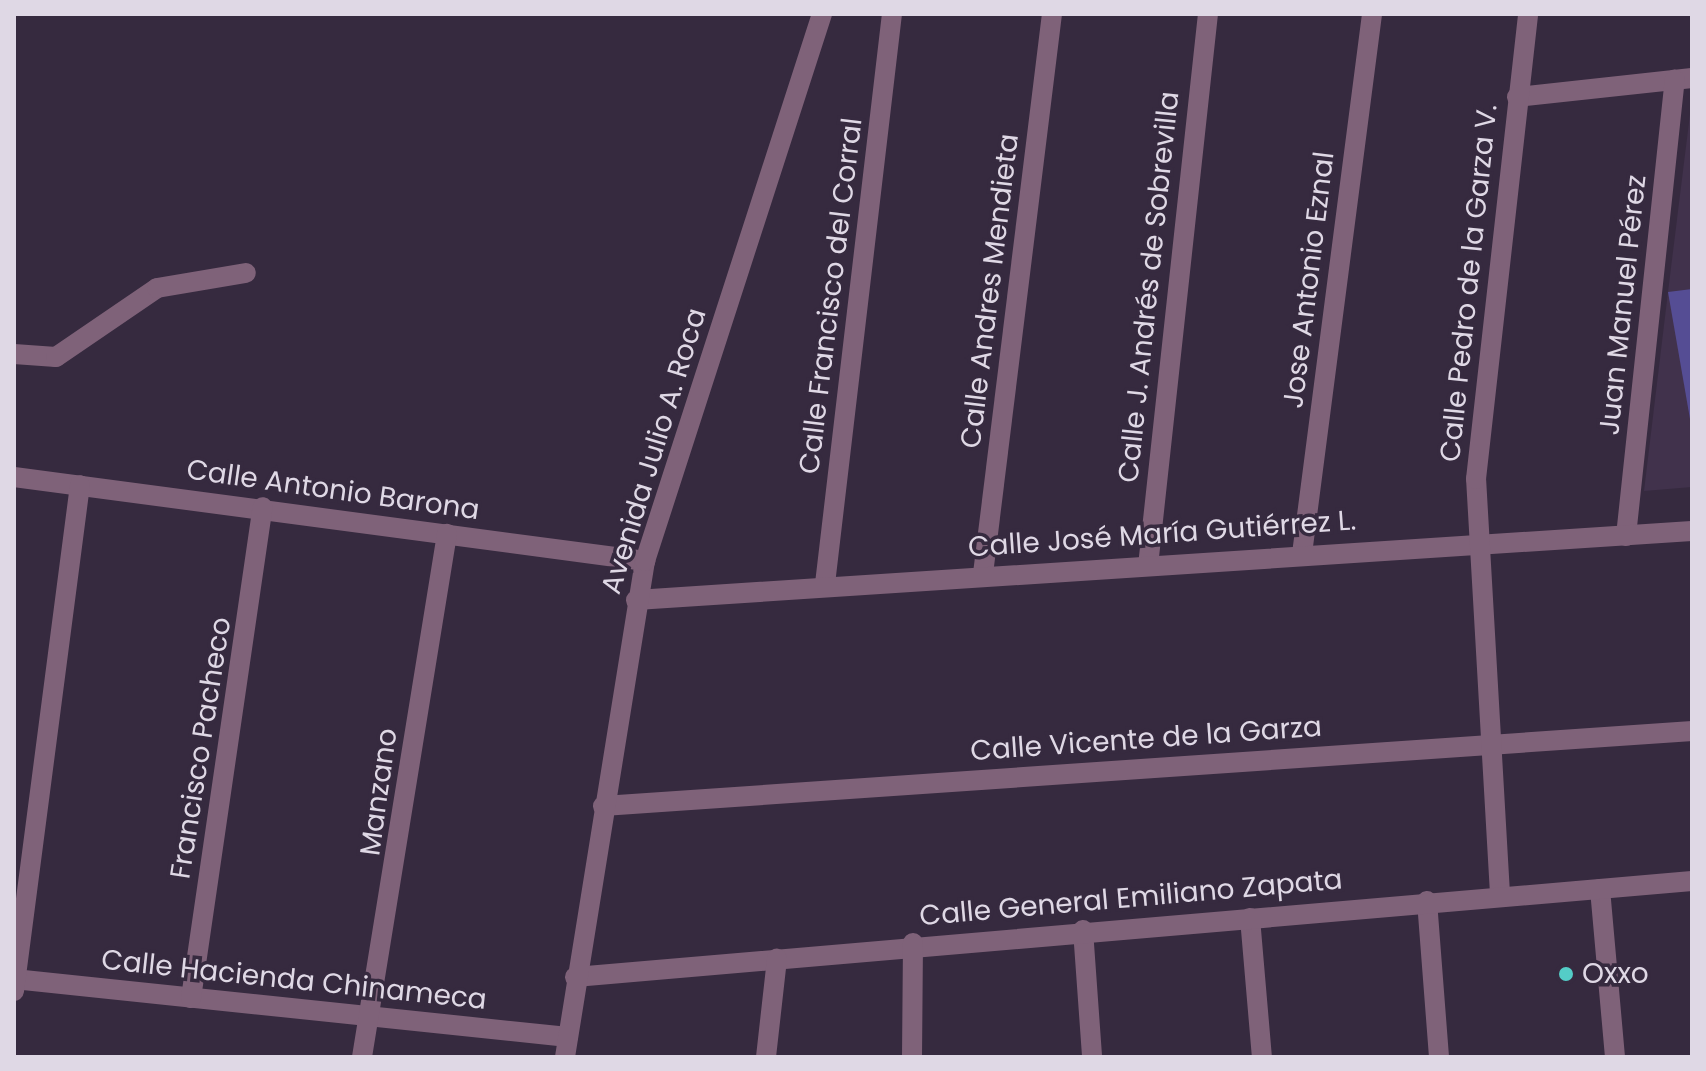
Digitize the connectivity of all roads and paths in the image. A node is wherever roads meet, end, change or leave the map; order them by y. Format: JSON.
{"nodes":[{"id":1,"x":822,"y":14,"type":"edge"},
{"id":2,"x":892,"y":14,"type":"edge"},
{"id":3,"x":1052,"y":14,"type":"edge"},
{"id":4,"x":1208,"y":14,"type":"edge"},
{"id":5,"x":1372,"y":14,"type":"edge"},
{"id":6,"x":1528,"y":14,"type":"edge"},
{"id":7,"x":1683,"y":79,"type":"edge"},
{"id":8,"x":1517,"y":97,"type":"junction"},
{"id":9,"x":246,"y":273,"type":"dead end"},
{"id":10,"x":14,"y":354,"type":"edge"},
{"id":11,"x":14,"y":477,"type":"edge"},
{"id":12,"x":80,"y":485,"type":"junction"},
{"id":13,"x":263,"y":507,"type":"junction"},
{"id":14,"x":1692,"y":531,"type":"edge"},
{"id":15,"x":447,"y":534,"type":"junction"},
{"id":16,"x":1626,"y":536,"type":"junction"},
{"id":17,"x":1479,"y":541,"type":"junction"},
{"id":18,"x":1302,"y":554,"type":"junction"},
{"id":19,"x":645,"y":561,"type":"junction"},
{"id":20,"x":1148,"y":566,"type":"junction"},
{"id":21,"x":983,"y":574,"type":"junction"},
{"id":22,"x":825,"y":584,"type":"junction"},
{"id":23,"x":636,"y":600,"type":"junction"},
{"id":24,"x":1692,"y":731,"type":"edge"},
{"id":25,"x":1493,"y":744,"type":"junction"},
{"id":26,"x":603,"y":806,"type":"junction"},
{"id":27,"x":1692,"y":881,"type":"edge"},
{"id":28,"x":1600,"y":889,"type":"junction"},
{"id":29,"x":1500,"y":894,"type":"junction"},
{"id":30,"x":1427,"y":901,"type":"junction"},
{"id":31,"x":1250,"y":918,"type":"junction"},
{"id":32,"x":1083,"y":930,"type":"junction"},
{"id":33,"x":913,"y":943,"type":"junction"},
{"id":34,"x":777,"y":959,"type":"junction"},
{"id":35,"x":575,"y":977,"type":"junction"},
{"id":36,"x":14,"y":983,"type":"edge"},
{"id":37,"x":191,"y":998,"type":"junction"},
{"id":38,"x":370,"y":1015,"type":"junction"},
{"id":39,"x":566,"y":1047,"type":"edge"},
{"id":40,"x":362,"y":1057,"type":"edge"},
{"id":41,"x":766,"y":1057,"type":"edge"},
{"id":42,"x":912,"y":1057,"type":"edge"},
{"id":43,"x":1092,"y":1057,"type":"edge"},
{"id":44,"x":1262,"y":1057,"type":"edge"},
{"id":45,"x":1439,"y":1057,"type":"edge"},
{"id":46,"x":1615,"y":1057,"type":"edge"}],
"edges":[{"from":1,"to":19,"type":"street","name":"Avenida Julio A. Roca"},
{"from":2,"to":22,"type":"street","name":"Calle Francisco del Corral"},
{"from":3,"to":21,"type":"street","name":"Calle Andres Mendieta"},
{"from":4,"to":20,"type":"street","name":"Calle J. Andrés de Sobrevilla"},
{"from":5,"to":18,"type":"street","name":"Jose Antonio Eznal"},
{"from":6,"to":8,"type":"street","name":"Calle Pedro de la Garza V."},
{"from":7,"to":8,"type":"street"},
{"from":7,"to":16,"type":"street","name":"Juan Manuel Pérez"},
{"from":8,"to":17,"type":"street","name":"Calle Pedro de la Garza V."},
{"from":9,"to":10,"type":"street"},
{"from":11,"to":12,"type":"street","name":"Calle Antonio Barona"},
{"from":12,"to":13,"type":"street","name":"Calle Antonio Barona"},
{"from":12,"to":36,"type":"street"},
{"from":13,"to":15,"type":"street","name":"Calle Antonio Barona"},
{"from":13,"to":37,"type":"street","name":"Francisco Pacheco"},
{"from":14,"to":16,"type":"street","name":"Calle José María Gutiérrez L."},
{"from":15,"to":19,"type":"street","name":"Calle Antonio Barona"},
{"from":15,"to":38,"type":"street","name":"Manzano"},
{"from":16,"to":17,"type":"street","name":"Calle José María Gutiérrez L."},
{"from":17,"to":18,"type":"street","name":"Calle José María Gutiérrez L."},
{"from":17,"to":25,"type":"street","name":"Calle Pedro de la Garza V."},
{"from":18,"to":20,"type":"street","name":"Calle José María Gutiérrez L."},
{"from":19,"to":23,"type":"street","name":"Avenida Julio A. Roca"},
{"from":20,"to":21,"type":"street","name":"Calle José María Gutiérrez L."},
{"from":21,"to":22,"type":"street","name":"Calle José María Gutiérrez L."},
{"from":22,"to":23,"type":"street","name":"Calle José María Gutiérrez L."},
{"from":23,"to":26,"type":"street","name":"Avenida Julio A. Roca"},
{"from":24,"to":25,"type":"street","name":"Calle Vicente de la Garza"},
{"from":25,"to":26,"type":"street","name":"Calle Vicente de la Garza"},
{"from":25,"to":29,"type":"street","name":"Calle Pedro de la Garza V."},
{"from":26,"to":35,"type":"street","name":"Avenida Julio A. Roca"},
{"from":27,"to":28,"type":"street","name":"Calle General Emiliano Zapata"},
{"from":28,"to":29,"type":"street","name":"Calle General Emiliano Zapata"},
{"from":28,"to":46,"type":"street"},
{"from":29,"to":30,"type":"street","name":"Calle General Emiliano Zapata"},
{"from":30,"to":31,"type":"street","name":"Calle General Emiliano Zapata"},
{"from":30,"to":45,"type":"street"},
{"from":31,"to":32,"type":"street","name":"Calle General Emiliano Zapata"},
{"from":31,"to":44,"type":"street"},
{"from":32,"to":33,"type":"street","name":"Calle General Emiliano Zapata"},
{"from":32,"to":43,"type":"street"},
{"from":33,"to":34,"type":"street","name":"Calle General Emiliano Zapata"},
{"from":33,"to":42,"type":"street"},
{"from":34,"to":35,"type":"street","name":"Calle General Emiliano Zapata"},
{"from":34,"to":41,"type":"street"},
{"from":35,"to":39,"type":"street","name":"Avenida Julio A. Roca"},
{"from":36,"to":37,"type":"street","name":"Calle Hacienda Chinameca"},
{"from":37,"to":38,"type":"street","name":"Calle Hacienda Chinameca"},
{"from":38,"to":39,"type":"street","name":"Calle Hacienda Chinameca"},
{"from":38,"to":40,"type":"street","name":"Manzano"}]}
